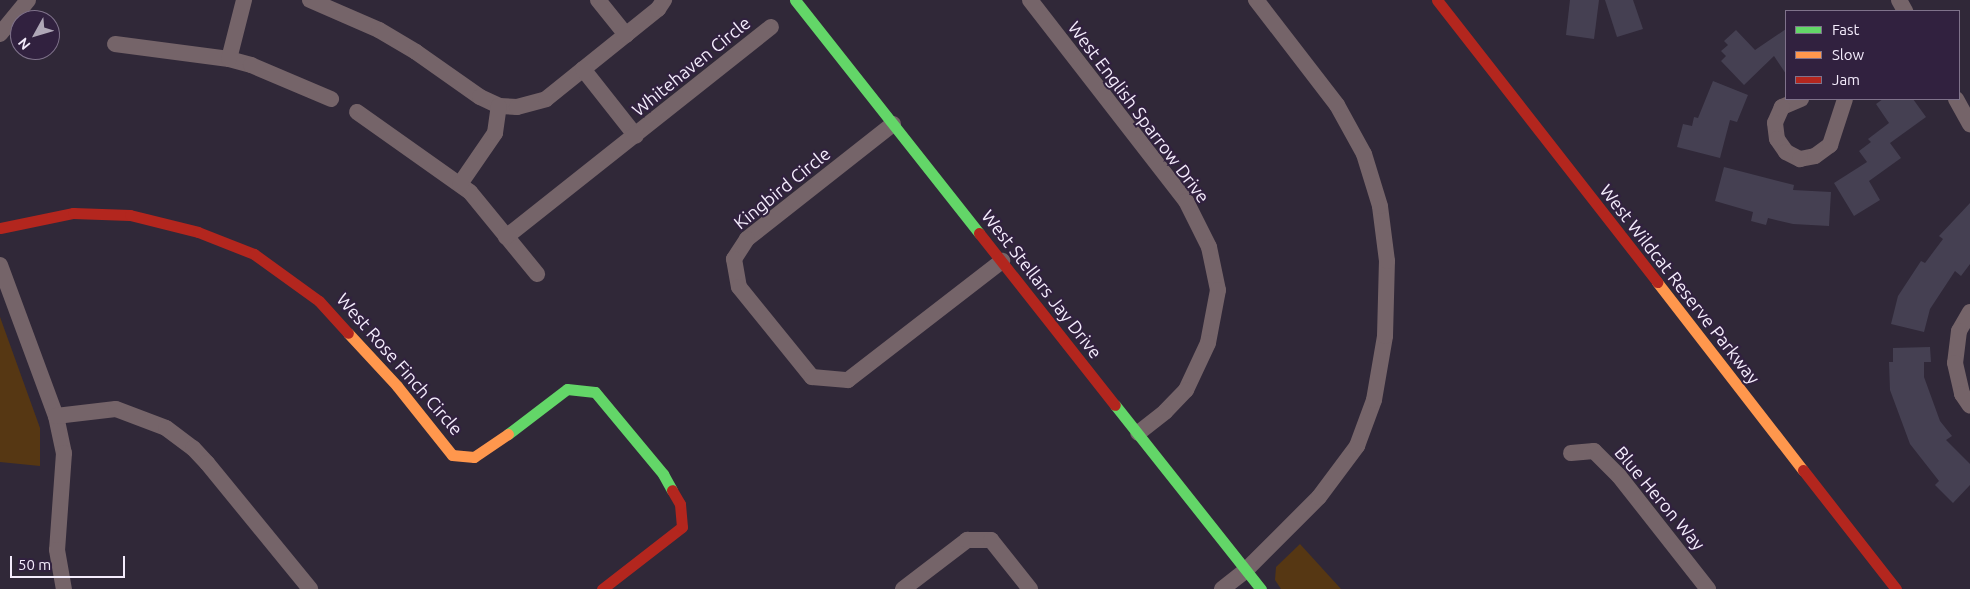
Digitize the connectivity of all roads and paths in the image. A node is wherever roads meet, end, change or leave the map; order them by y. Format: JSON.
{"nodes":[{"id":1,"x":28,"y":0,"type":"edge"},
{"id":2,"x":244,"y":0,"type":"edge"},
{"id":3,"x":310,"y":0,"type":"edge"},
{"id":4,"x":598,"y":0,"type":"edge"},
{"id":5,"x":664,"y":0,"type":"edge"},
{"id":6,"x":795,"y":0,"type":"edge"},
{"id":7,"x":1030,"y":0,"type":"edge"},
{"id":8,"x":1256,"y":0,"type":"edge"},
{"id":9,"x":1437,"y":0,"type":"edge"},
{"id":10,"x":771,"y":27,"type":"dead end"},
{"id":11,"x":0,"y":34,"type":"edge"},
{"id":12,"x":626,"y":35,"type":"junction"},
{"id":13,"x":115,"y":44,"type":"dead end"},
{"id":14,"x":229,"y":59,"type":"junction"},
{"id":15,"x":583,"y":69,"type":"junction"},
{"id":16,"x":331,"y":99,"type":"dead end"},
{"id":17,"x":1799,"y":100,"type":"edge"},
{"id":18,"x":1845,"y":100,"type":"edge"},
{"id":19,"x":1957,"y":100,"type":"edge"},
{"id":20,"x":500,"y":106,"type":"junction"},
{"id":21,"x":357,"y":112,"type":"dead end"},
{"id":22,"x":894,"y":124,"type":"junction"},
{"id":23,"x":1970,"y":124,"type":"edge"},
{"id":24,"x":636,"y":136,"type":"junction"},
{"id":25,"x":460,"y":184,"type":"junction"},
{"id":26,"x":0,"y":228,"type":"edge"},
{"id":27,"x":506,"y":237,"type":"junction"},
{"id":28,"x":1002,"y":261,"type":"junction"},
{"id":29,"x":0,"y":264,"type":"edge"},
{"id":30,"x":537,"y":274,"type":"dead end"},
{"id":31,"x":1970,"y":312,"type":"edge"},
{"id":32,"x":1970,"y":406,"type":"edge"},
{"id":33,"x":56,"y":416,"type":"junction"},
{"id":34,"x":1138,"y":433,"type":"junction"},
{"id":35,"x":1571,"y":453,"type":"dead end"},
{"id":36,"x":1246,"y":570,"type":"junction"},
{"id":37,"x":64,"y":589,"type":"edge"},
{"id":38,"x":310,"y":589,"type":"edge"},
{"id":39,"x":602,"y":589,"type":"edge"},
{"id":40,"x":903,"y":589,"type":"edge"},
{"id":41,"x":1030,"y":589,"type":"edge"},
{"id":42,"x":1222,"y":589,"type":"edge"},
{"id":43,"x":1261,"y":589,"type":"edge"},
{"id":44,"x":1708,"y":589,"type":"edge"},
{"id":45,"x":1896,"y":589,"type":"edge"}],
"edges":[{"from":1,"to":11,"type":"street"},
{"from":2,"to":14,"type":"street"},
{"from":3,"to":20,"type":"street"},
{"from":4,"to":12,"type":"street"},
{"from":5,"to":12,"type":"street"},
{"from":6,"to":22,"type":"street","name":"West Stellars Jay Drive"},
{"from":7,"to":34,"type":"street","name":"West English Sparrow Drive"},
{"from":8,"to":36,"type":"street"},
{"from":9,"to":45,"type":"street","name":"West Wildcat Reserve Parkway"},
{"from":10,"to":24,"type":"street","name":"Whitehaven Circle"},
{"from":12,"to":15,"type":"street"},
{"from":13,"to":14,"type":"street"},
{"from":14,"to":16,"type":"street"},
{"from":15,"to":20,"type":"street"},
{"from":15,"to":24,"type":"street","name":"Whitehaven Circle"},
{"from":17,"to":18,"type":"street"},
{"from":19,"to":23,"type":"street"},
{"from":20,"to":25,"type":"street"},
{"from":21,"to":25,"type":"street"},
{"from":22,"to":28,"type":"street","name":"West Stellars Jay Drive"},
{"from":22,"to":28,"type":"street","name":"Kingbird Circle"},
{"from":24,"to":27,"type":"street","name":"Whitehaven Circle"},
{"from":25,"to":27,"type":"street"},
{"from":26,"to":39,"type":"street","name":"West Rose Finch Circle"},
{"from":27,"to":30,"type":"street"},
{"from":28,"to":34,"type":"street","name":"West Stellars Jay Drive"},
{"from":29,"to":33,"type":"street"},
{"from":31,"to":32,"type":"street"},
{"from":33,"to":37,"type":"street"},
{"from":33,"to":38,"type":"street"},
{"from":34,"to":36,"type":"street","name":"West Stellars Jay Drive"},
{"from":35,"to":44,"type":"street","name":"Blue Heron Way"},
{"from":36,"to":42,"type":"street"},
{"from":36,"to":43,"type":"street","name":"West Stellars Jay Drive"},
{"from":40,"to":41,"type":"street"}]}
